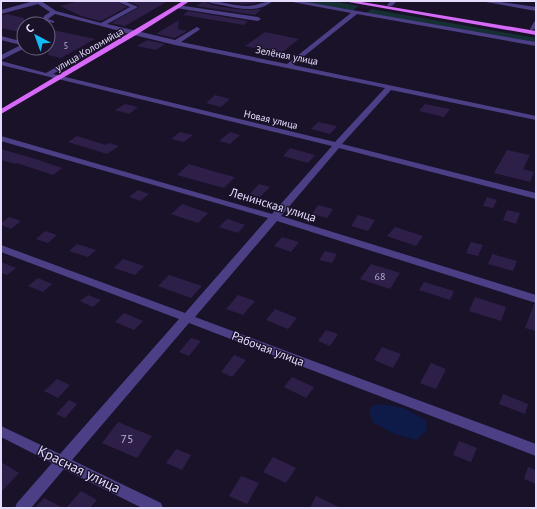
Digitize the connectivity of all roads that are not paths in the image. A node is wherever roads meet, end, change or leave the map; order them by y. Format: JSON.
{"nodes":[{"id":1,"x":120,"y":1,"type":"edge"},
{"id":2,"x":210,"y":1,"type":"edge"},
{"id":3,"x":270,"y":1,"type":"edge"},
{"id":4,"x":290,"y":1,"type":"edge"},
{"id":5,"x":346,"y":1,"type":"edge"},
{"id":6,"x":363,"y":1,"type":"edge"},
{"id":7,"x":483,"y":1,"type":"edge"},
{"id":8,"x":38,"y":2,"type":"edge"},
{"id":9,"x":180,"y":3,"type":"edge"},
{"id":10,"x":392,"y":3,"type":"edge"},
{"id":11,"x":536,"y":9,"type":"edge"},
{"id":12,"x":1,"y":12,"type":"edge"},
{"id":13,"x":54,"y":12,"type":"junction"},
{"id":14,"x":355,"y":12,"type":"junction"},
{"id":15,"x":46,"y":16,"type":"edge"},
{"id":16,"x":258,"y":19,"type":"dead end"},
{"id":17,"x":101,"y":25,"type":"junction"},
{"id":18,"x":197,"y":29,"type":"dead end"},
{"id":19,"x":535,"y":29,"type":"edge"},
{"id":20,"x":125,"y":32,"type":"junction"},
{"id":21,"x":134,"y":34,"type":"junction"},
{"id":22,"x":1,"y":38,"type":"edge"},
{"id":23,"x":16,"y":43,"type":"edge"},
{"id":24,"x":175,"y":43,"type":"junction"},
{"id":25,"x":536,"y":44,"type":"edge"},
{"id":26,"x":16,"y":50,"type":"edge"},
{"id":27,"x":1,"y":58,"type":"edge"},
{"id":28,"x":1,"y":62,"type":"edge"},
{"id":29,"x":290,"y":65,"type":"junction"},
{"id":30,"x":47,"y":75,"type":"junction"},
{"id":31,"x":59,"y":78,"type":"junction"},
{"id":32,"x":390,"y":87,"type":"junction"},
{"id":33,"x":1,"y":112,"type":"edge"},
{"id":34,"x":536,"y":118,"type":"edge"},
{"id":35,"x":1,"y":138,"type":"edge"},
{"id":36,"x":337,"y":145,"type":"junction"},
{"id":37,"x":536,"y":196,"type":"edge"},
{"id":38,"x":274,"y":217,"type":"junction"},
{"id":39,"x":1,"y":248,"type":"edge"},
{"id":40,"x":536,"y":299,"type":"edge"},
{"id":41,"x":186,"y":318,"type":"junction"},
{"id":42,"x":1,"y":431,"type":"edge"},
{"id":43,"x":536,"y":450,"type":"edge"},
{"id":44,"x":63,"y":462,"type":"junction"},
{"id":45,"x":22,"y":508,"type":"edge"},
{"id":46,"x":156,"y":508,"type":"edge"}],
"edges":[{"from":1,"to":17,"type":"street"},
{"from":2,"to":3,"type":"street"},
{"from":4,"to":14,"type":"street"},
{"from":5,"to":19,"type":"main road"},
{"from":6,"to":10,"type":"main road"},
{"from":7,"to":11,"type":"street"},
{"from":8,"to":12,"type":"street"},
{"from":8,"to":13,"type":"street","name":"Зелёная улица"},
{"from":9,"to":16,"type":"street"},
{"from":9,"to":21,"type":"main road","name":"улица Коломийца"},
{"from":10,"to":19,"type":"main road"},
{"from":13,"to":15,"type":"street"},
{"from":13,"to":17,"type":"street","name":"Зелёная улица"},
{"from":14,"to":25,"type":"street"},
{"from":14,"to":29,"type":"street"},
{"from":17,"to":20,"type":"street","name":"Зелёная улица"},
{"from":18,"to":24,"type":"street"},
{"from":20,"to":21,"type":"street","name":"Зелёная улица"},
{"from":20,"to":30,"type":"street"},
{"from":21,"to":24,"type":"street","name":"Зелёная улица"},
{"from":21,"to":31,"type":"main road","name":"улица Коломийца"},
{"from":22,"to":23,"type":"street"},
{"from":24,"to":29,"type":"street","name":"Зелёная улица"},
{"from":26,"to":27,"type":"street"},
{"from":28,"to":30,"type":"street","name":"Новая улица"},
{"from":29,"to":32,"type":"street","name":"Зелёная улица"},
{"from":30,"to":31,"type":"street","name":"Новая улица"},
{"from":31,"to":33,"type":"main road","name":"улица Коломийца"},
{"from":31,"to":36,"type":"street","name":"Новая улица"},
{"from":32,"to":34,"type":"street","name":"Зелёная улица"},
{"from":32,"to":36,"type":"street"},
{"from":35,"to":38,"type":"street","name":"Ленинская улица"},
{"from":36,"to":37,"type":"street","name":"Новая улица"},
{"from":36,"to":38,"type":"street"},
{"from":38,"to":40,"type":"street","name":"Ленинская улица"},
{"from":38,"to":41,"type":"street"},
{"from":39,"to":41,"type":"street","name":"Рабочая улица"},
{"from":41,"to":43,"type":"street","name":"Рабочая улица"},
{"from":41,"to":44,"type":"street"},
{"from":42,"to":44,"type":"street","name":"Красная улица"},
{"from":44,"to":45,"type":"street"},
{"from":44,"to":46,"type":"street","name":"Красная улица"}]}
